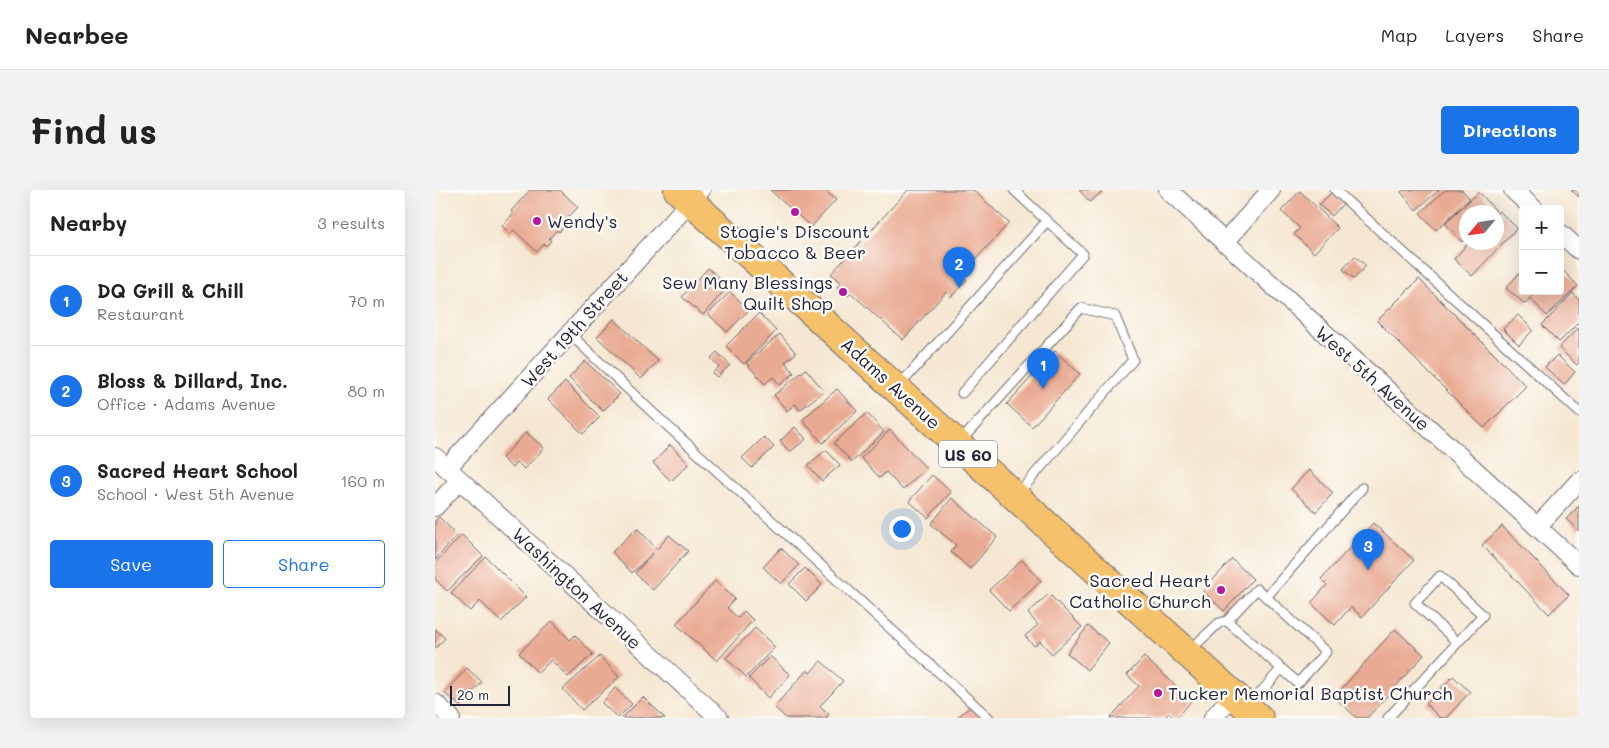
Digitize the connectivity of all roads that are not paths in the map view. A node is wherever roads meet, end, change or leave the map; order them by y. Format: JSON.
{"nodes":[{"id":1,"x":1014,"y":190,"type":"edge"},
{"id":2,"x":1167,"y":190,"type":"edge"},
{"id":3,"x":1271,"y":190,"type":"edge"},
{"id":4,"x":1335,"y":190,"type":"edge"},
{"id":5,"x":1513,"y":190,"type":"edge"},
{"id":6,"x":690,"y":194,"type":"edge"},
{"id":7,"x":1529,"y":205,"type":"edge"},
{"id":8,"x":1047,"y":221,"type":"junction"},
{"id":9,"x":1564,"y":237,"type":"edge"},
{"id":10,"x":1224,"y":242,"type":"junction"},
{"id":11,"x":1579,"y":250,"type":"edge"},
{"id":12,"x":570,"y":334,"type":"junction"},
{"id":13,"x":897,"y":389,"type":"junction"},
{"id":14,"x":962,"y":393,"type":"dead end"},
{"id":15,"x":1579,"y":412,"type":"edge"},
{"id":16,"x":958,"y":444,"type":"junction"},
{"id":17,"x":441,"y":463,"type":"edge"},
{"id":18,"x":460,"y":480,"type":"junction"},
{"id":19,"x":1579,"y":481,"type":"edge"},
{"id":20,"x":1362,"y":488,"type":"dead end"},
{"id":21,"x":1015,"y":497,"type":"junction"},
{"id":22,"x":435,"y":507,"type":"edge"},
{"id":23,"x":1537,"y":527,"type":"junction"},
{"id":24,"x":1579,"y":565,"type":"edge"},
{"id":25,"x":1266,"y":597,"type":"junction"},
{"id":26,"x":1227,"y":621,"type":"junction"},
{"id":27,"x":1457,"y":642,"type":"junction"},
{"id":28,"x":1187,"y":653,"type":"junction"},
{"id":29,"x":1281,"y":669,"type":"junction"},
{"id":30,"x":435,"y":703,"type":"edge"},
{"id":31,"x":1246,"y":707,"type":"edge"},
{"id":32,"x":451,"y":718,"type":"edge"},
{"id":33,"x":719,"y":718,"type":"edge"},
{"id":34,"x":989,"y":718,"type":"edge"},
{"id":35,"x":1213,"y":718,"type":"edge"},
{"id":36,"x":1388,"y":718,"type":"edge"}],
"edges":[{"from":1,"to":8,"type":"lane"},
{"from":2,"to":10,"type":"street","name":"West 5th Avenue"},
{"from":3,"to":10,"type":"street"},
{"from":4,"to":15,"type":"lane"},
{"from":5,"to":7,"type":"street"},
{"from":6,"to":12,"type":"street","name":"West 19th Street"},
{"from":6,"to":13,"type":"main road","name":"Adams Avenue","number":"US 60"},
{"from":8,"to":13,"type":"lane"},
{"from":8,"to":14,"type":"lane"},
{"from":9,"to":11,"type":"street"},
{"from":10,"to":23,"type":"street","name":"West 5th Avenue"},
{"from":12,"to":17,"type":"street","name":"West 19th Street"},
{"from":12,"to":34,"type":"lane"},
{"from":13,"to":16,"type":"main road","name":"Adams Avenue","number":"US 60"},
{"from":16,"to":21,"type":"main road","name":"Adams Avenue","number":"US 60"},
{"from":16,"to":21,"type":"lane"},
{"from":17,"to":18,"type":"street","name":"Washington Avenue"},
{"from":18,"to":22,"type":"street"},
{"from":18,"to":33,"type":"street","name":"Washington Avenue"},
{"from":19,"to":23,"type":"street"},
{"from":20,"to":25,"type":"lane"},
{"from":21,"to":28,"type":"main road","name":"Adams Avenue","number":"US 60"},
{"from":23,"to":24,"type":"street","name":"West 5th Avenue"},
{"from":25,"to":26,"type":"lane"},
{"from":25,"to":29,"type":"lane"},
{"from":26,"to":28,"type":"lane"},
{"from":26,"to":29,"type":"lane"},
{"from":27,"to":27,"type":"lane"},
{"from":27,"to":36,"type":"lane"},
{"from":28,"to":31,"type":"main road","name":"Adams Avenue","number":"US 60"},
{"from":29,"to":31,"type":"lane"},
{"from":30,"to":32,"type":"street"},
{"from":31,"to":35,"type":"street"}]}
